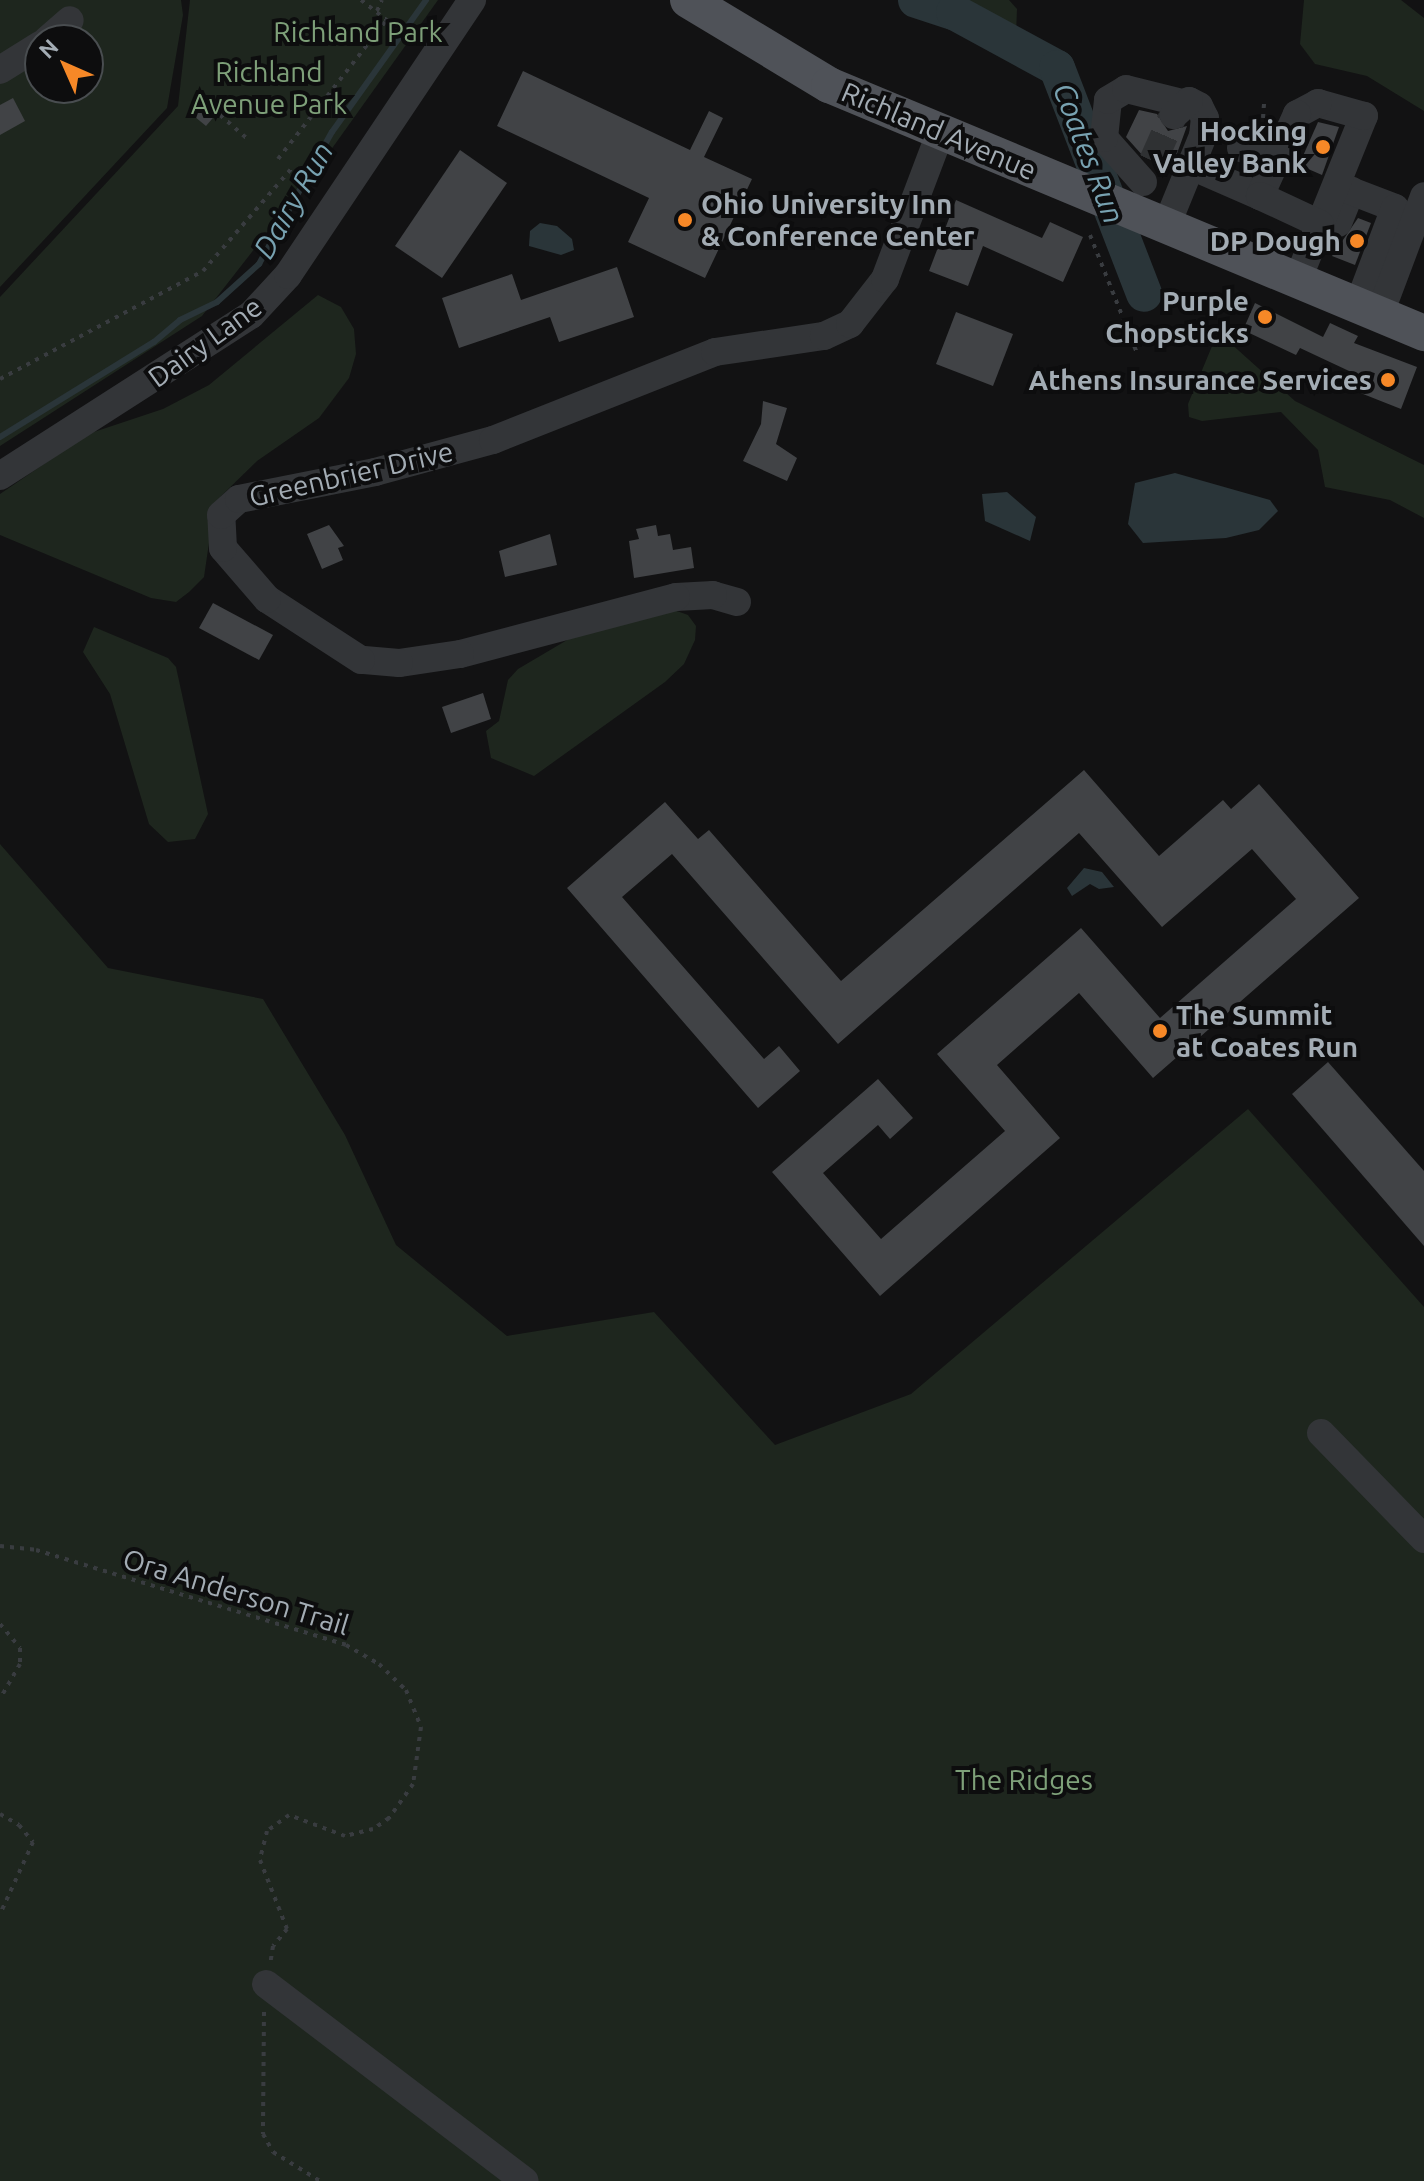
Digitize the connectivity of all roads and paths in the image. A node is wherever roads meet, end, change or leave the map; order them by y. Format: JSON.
{"nodes":[{"id":1,"x":361,"y":0,"type":"edge"},
{"id":2,"x":382,"y":0,"type":"edge"},
{"id":3,"x":472,"y":0,"type":"edge"},
{"id":4,"x":688,"y":0,"type":"edge"},
{"id":5,"x":377,"y":11,"type":"junction"},
{"id":6,"x":70,"y":20,"type":"dead end"},
{"id":7,"x":385,"y":22,"type":"junction"},
{"id":8,"x":65,"y":24,"type":"edge"},
{"id":9,"x":392,"y":24,"type":"dead end"},
{"id":10,"x":24,"y":55,"type":"edge"},
{"id":11,"x":0,"y":70,"type":"edge"},
{"id":12,"x":1264,"y":103,"type":"dead end"},
{"id":13,"x":220,"y":115,"type":"dead end"},
{"id":14,"x":1263,"y":118,"type":"dead end"},
{"id":15,"x":941,"y":131,"type":"junction"},
{"id":16,"x":246,"y":138,"type":"dead end"},
{"id":17,"x":1241,"y":148,"type":"dead end"},
{"id":18,"x":278,"y":159,"type":"dead end"},
{"id":19,"x":1274,"y":159,"type":"junction"},
{"id":20,"x":1191,"y":166,"type":"junction"},
{"id":21,"x":292,"y":168,"type":"dead end"},
{"id":22,"x":1142,"y":184,"type":"junction"},
{"id":23,"x":1260,"y":196,"type":"junction"},
{"id":24,"x":1424,"y":196,"type":"edge"},
{"id":25,"x":1167,"y":224,"type":"junction"},
{"id":26,"x":1320,"y":224,"type":"junction"},
{"id":27,"x":1090,"y":235,"type":"dead end"},
{"id":28,"x":1305,"y":283,"type":"junction"},
{"id":29,"x":1368,"y":311,"type":"junction"},
{"id":30,"x":1424,"y":333,"type":"edge"},
{"id":31,"x":1137,"y":353,"type":"dead end"},
{"id":32,"x":0,"y":379,"type":"edge"},
{"id":33,"x":0,"y":476,"type":"edge"},
{"id":34,"x":737,"y":602,"type":"dead end"},
{"id":35,"x":1321,"y":1433,"type":"dead end"},
{"id":36,"x":1424,"y":1539,"type":"edge"},
{"id":37,"x":0,"y":1546,"type":"edge"},
{"id":38,"x":0,"y":1624,"type":"edge"},
{"id":39,"x":0,"y":1698,"type":"edge"},
{"id":40,"x":0,"y":1814,"type":"edge"},
{"id":41,"x":0,"y":1914,"type":"edge"},
{"id":42,"x":266,"y":1984,"type":"junction"},
{"id":43,"x":320,"y":2181,"type":"edge"},
{"id":44,"x":525,"y":2181,"type":"edge"}],
"edges":[{"from":1,"to":5,"type":"path"},
{"from":2,"to":5,"type":"path"},
{"from":3,"to":33,"type":"street","name":"Dairy Lane"},
{"from":4,"to":15,"type":"main road","name":"Richland Avenue"},
{"from":5,"to":7,"type":"path"},
{"from":6,"to":8,"type":"street"},
{"from":7,"to":9,"type":"path"},
{"from":7,"to":18,"type":"path"},
{"from":10,"to":11,"type":"street"},
{"from":12,"to":14,"type":"path"},
{"from":13,"to":16,"type":"path"},
{"from":15,"to":22,"type":"main road","name":"Richland Avenue"},
{"from":15,"to":34,"type":"street","name":"Greenbrier Drive"},
{"from":17,"to":19,"type":"street"},
{"from":19,"to":23,"type":"street"},
{"from":19,"to":26,"type":"street"},
{"from":20,"to":22,"type":"street"},
{"from":20,"to":23,"type":"street"},
{"from":20,"to":25,"type":"street"},
{"from":21,"to":32,"type":"path"},
{"from":22,"to":25,"type":"main road","name":"Richland Avenue"},
{"from":23,"to":26,"type":"street"},
{"from":24,"to":29,"type":"street"},
{"from":25,"to":28,"type":"main road","name":"Richland Avenue"},
{"from":26,"to":28,"type":"street"},
{"from":27,"to":31,"type":"path"},
{"from":28,"to":29,"type":"main road","name":"Richland Avenue"},
{"from":28,"to":29,"type":"street"},
{"from":29,"to":30,"type":"main road","name":"Richland Avenue"},
{"from":35,"to":36,"type":"street"},
{"from":37,"to":42,"type":"path","name":"Ora Anderson Trail"},
{"from":38,"to":39,"type":"path"},
{"from":40,"to":41,"type":"path"},
{"from":42,"to":43,"type":"path","name":"Ora Anderson Trail"},
{"from":42,"to":44,"type":"street"}]}
